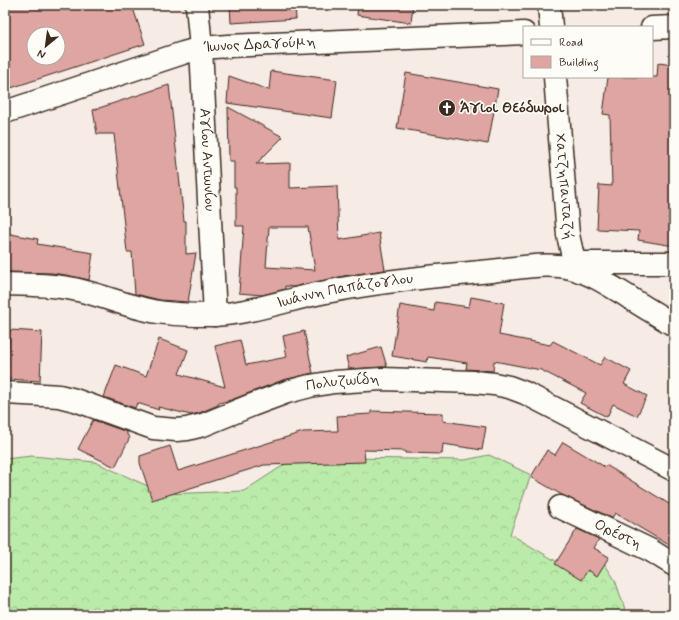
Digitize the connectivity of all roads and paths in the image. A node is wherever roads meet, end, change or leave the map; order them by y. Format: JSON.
{"nodes":[{"id":1,"x":197,"y":5,"type":"edge"},
{"id":2,"x":549,"y":5,"type":"edge"},
{"id":3,"x":551,"y":26,"type":"edge"},
{"id":4,"x":674,"y":27,"type":"edge"},
{"id":5,"x":653,"y":28,"type":"edge"},
{"id":6,"x":523,"y":33,"type":"edge"},
{"id":7,"x":200,"y":48,"type":"junction"},
{"id":8,"x":555,"y":78,"type":"edge"},
{"id":9,"x":5,"y":112,"type":"edge"},
{"id":10,"x":674,"y":263,"type":"edge"},
{"id":11,"x":578,"y":267,"type":"junction"},
{"id":12,"x":5,"y":284,"type":"edge"},
{"id":13,"x":215,"y":315,"type":"junction"},
{"id":14,"x":674,"y":325,"type":"edge"},
{"id":15,"x":5,"y":393,"type":"edge"},
{"id":16,"x":674,"y":470,"type":"edge"},
{"id":17,"x":560,"y":507,"type":"dead end"},
{"id":18,"x":674,"y":565,"type":"edge"}],
"edges":[{"from":1,"to":7,"type":"street","name":"Αγίου Αντωνίου"},
{"from":2,"to":3,"type":"street"},
{"from":4,"to":5,"type":"street"},
{"from":6,"to":7,"type":"street","name":"Ίωνος Δραγούμη"},
{"from":7,"to":9,"type":"street","name":"Ίωνος Δραγούμη"},
{"from":7,"to":13,"type":"street","name":"Αγίου Αντωνίου"},
{"from":8,"to":11,"type":"street","name":"Χατζηπανταζή"},
{"from":10,"to":11,"type":"street"},
{"from":11,"to":13,"type":"street","name":"Ιωάννη Παπάζογλου"},
{"from":11,"to":14,"type":"street","name":"Ιωάννη Παπάζογλου"},
{"from":12,"to":13,"type":"street","name":"Ιωάννη Παπάζογλου"},
{"from":15,"to":16,"type":"street","name":"Πολυζωίδη"},
{"from":17,"to":18,"type":"street","name":"Ορέστη"}]}
